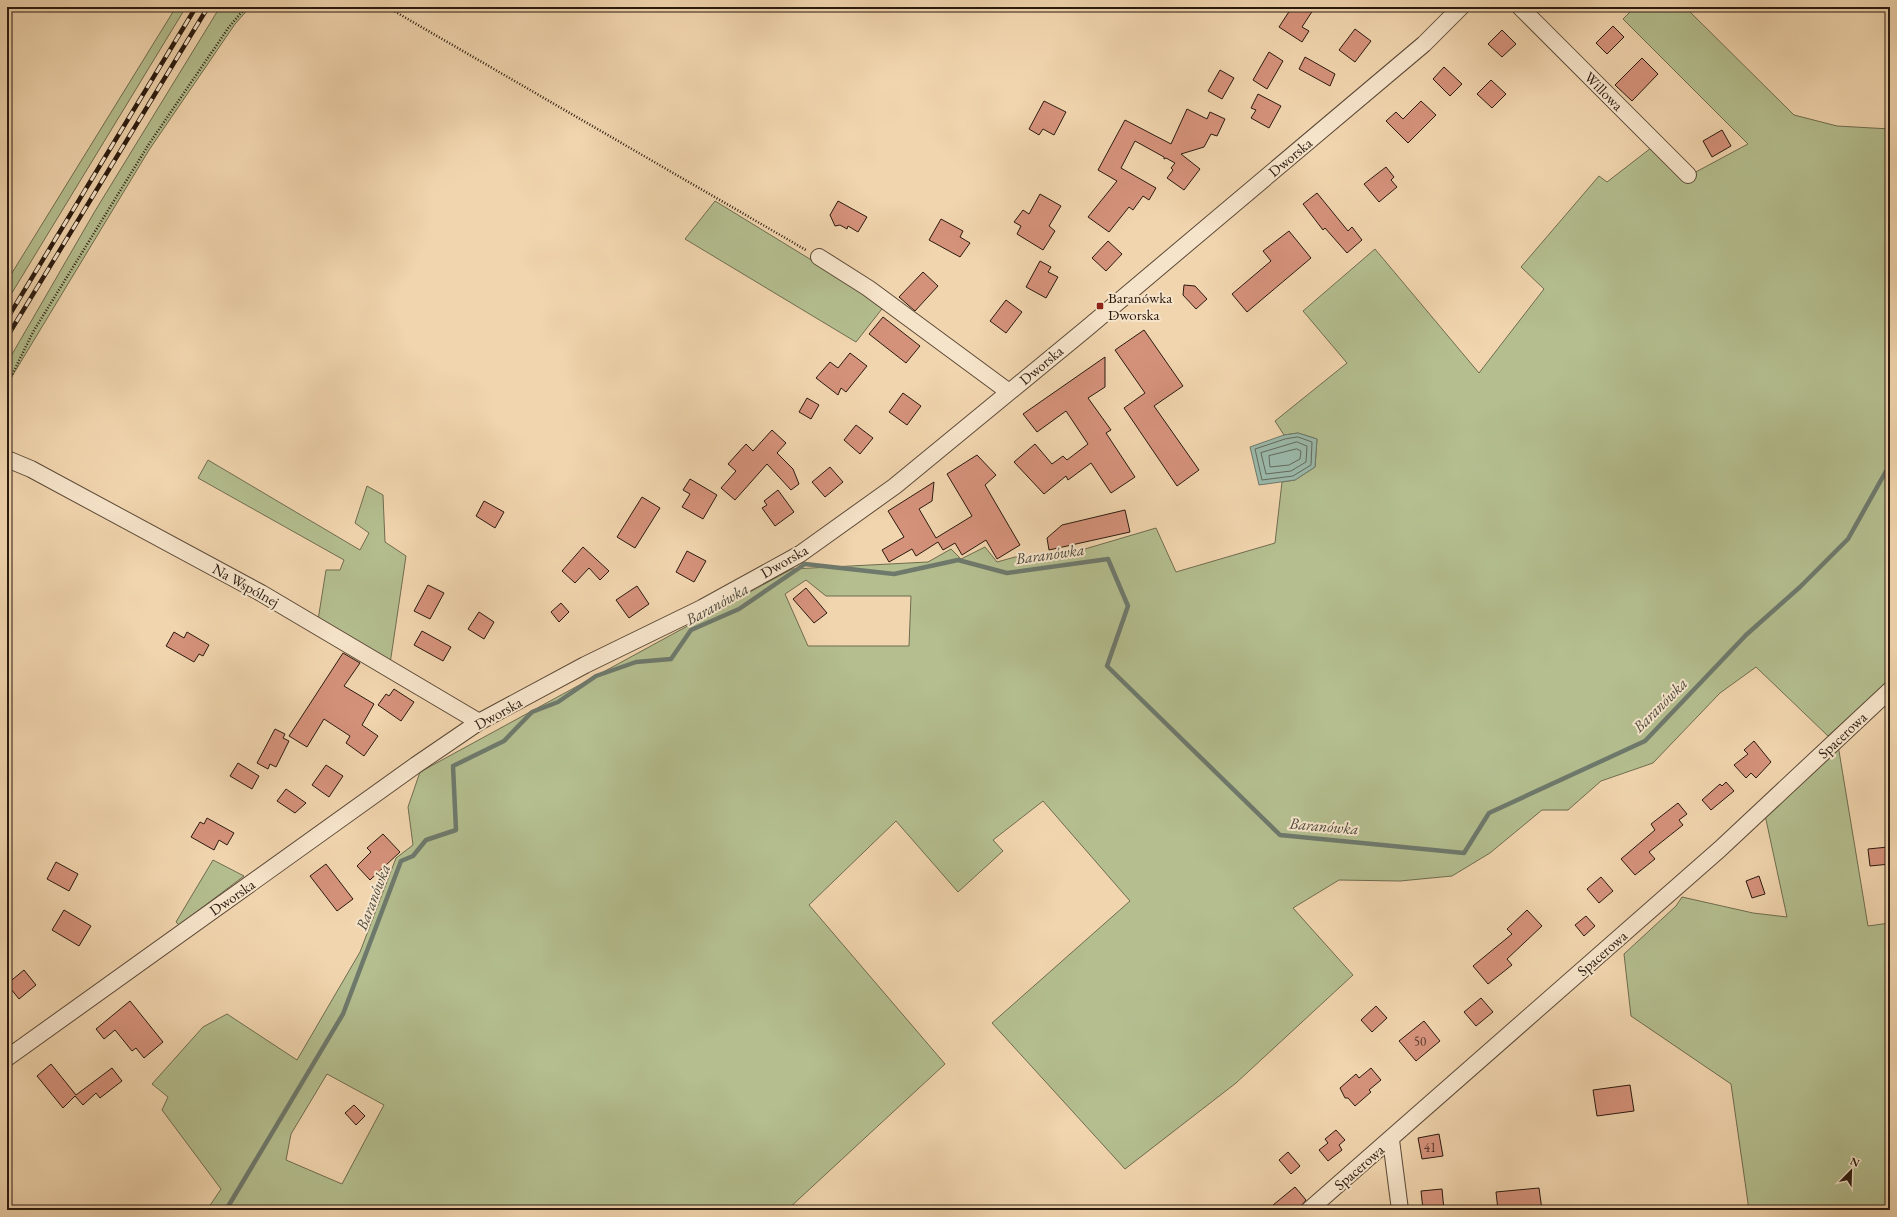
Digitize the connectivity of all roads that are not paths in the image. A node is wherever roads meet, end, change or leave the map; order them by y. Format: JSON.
{"nodes":[{"id":1,"x":1461,"y":7,"type":"edge"},
{"id":2,"x":1520,"y":7,"type":"edge"},
{"id":3,"x":1688,"y":175,"type":"dead end"},
{"id":4,"x":819,"y":257,"type":"road end"},
{"id":5,"x":1009,"y":392,"type":"junction"},
{"id":6,"x":7,"y":459,"type":"edge"},
{"id":7,"x":1890,"y":690,"type":"edge"},
{"id":8,"x":479,"y":722,"type":"junction"},
{"id":9,"x":7,"y":1058,"type":"edge"},
{"id":10,"x":1391,"y":1140,"type":"junction"},
{"id":11,"x":1309,"y":1210,"type":"edge"},
{"id":12,"x":1400,"y":1210,"type":"edge"}],
"edges":[{"from":1,"to":5,"type":"street","name":"Dworska"},
{"from":2,"to":3,"type":"street","name":"Willowa"},
{"from":4,"to":5,"type":"street"},
{"from":5,"to":8,"type":"street","name":"Dworska"},
{"from":6,"to":8,"type":"street","name":"Na Wspólnej"},
{"from":7,"to":10,"type":"street","name":"Spacerowa"},
{"from":8,"to":9,"type":"street","name":"Dworska"},
{"from":10,"to":11,"type":"street","name":"Spacerowa"},
{"from":10,"to":12,"type":"street"}]}
